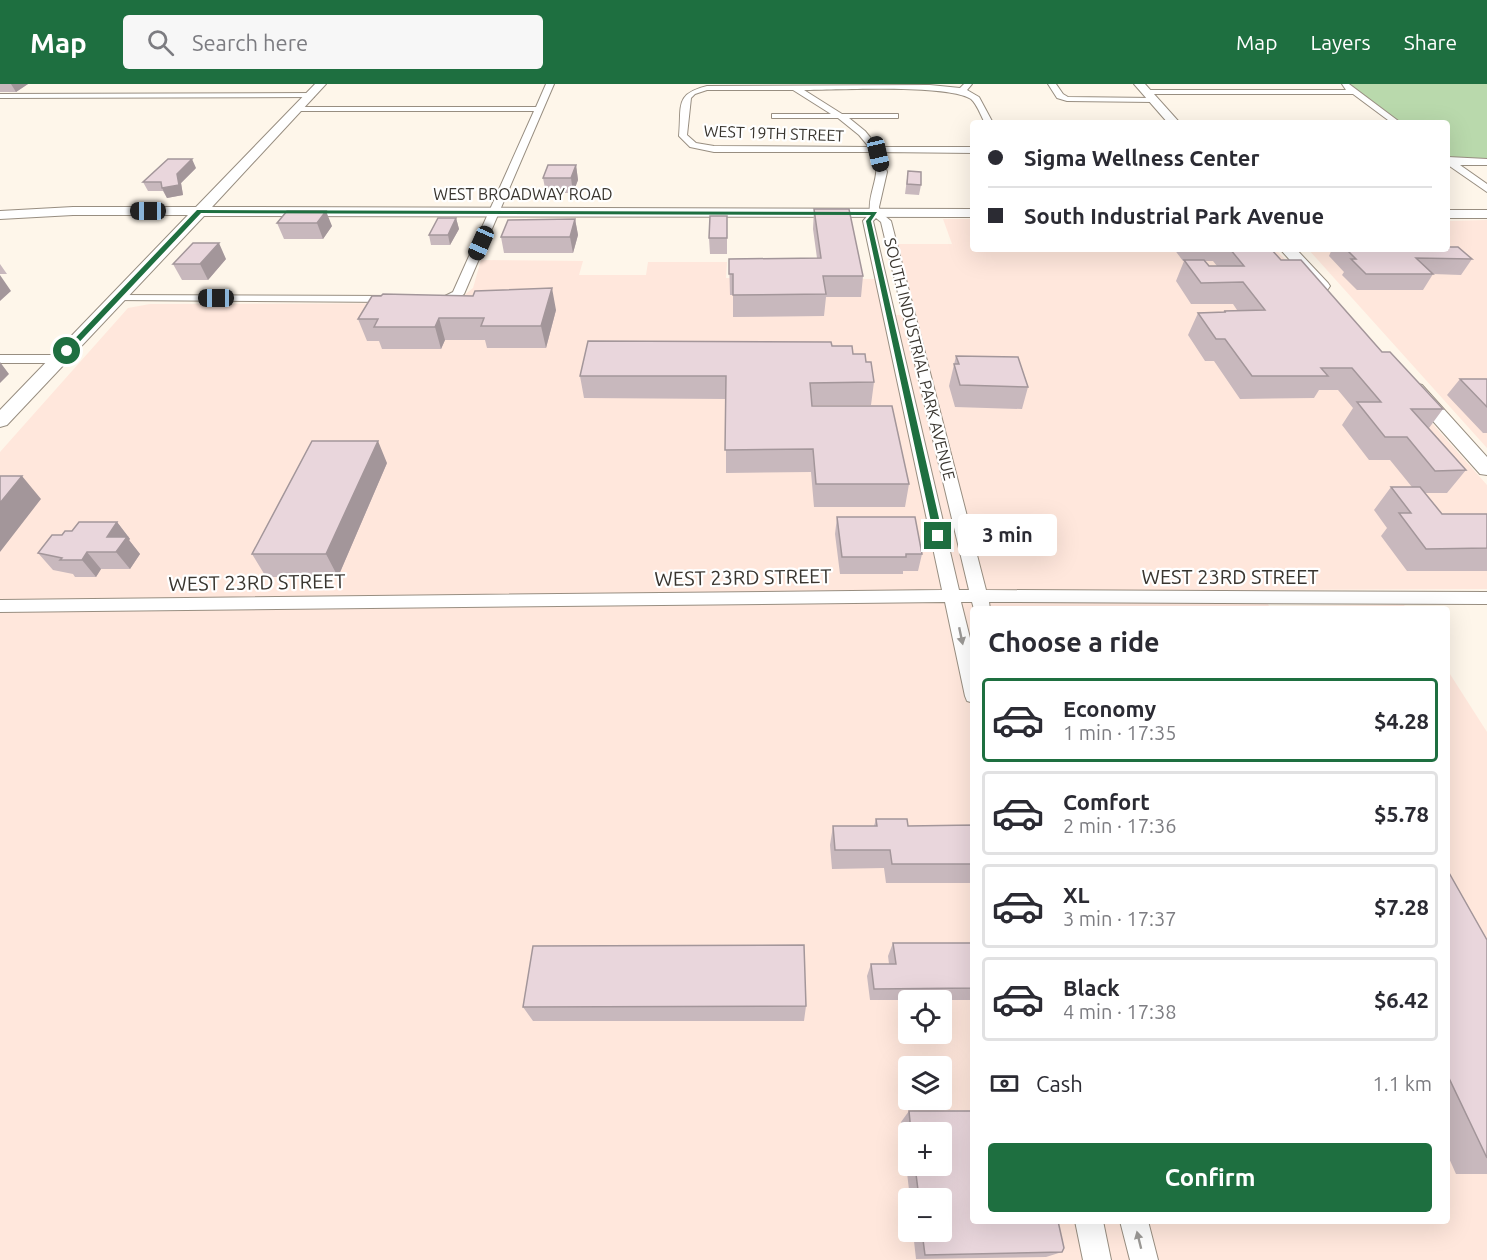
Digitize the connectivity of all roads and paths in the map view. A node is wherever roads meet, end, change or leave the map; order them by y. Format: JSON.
{"nodes":[{"id":1,"x":321,"y":84,"type":"edge"},
{"id":2,"x":550,"y":84,"type":"edge"},
{"id":3,"x":1052,"y":84,"type":"edge"},
{"id":4,"x":1262,"y":84,"type":"edge"},
{"id":5,"x":1344,"y":84,"type":"edge"},
{"id":6,"x":792,"y":86,"type":"edge"},
{"id":7,"x":965,"y":87,"type":"edge"},
{"id":8,"x":1146,"y":92,"type":"edge"},
{"id":9,"x":1271,"y":92,"type":"junction"},
{"id":10,"x":1355,"y":92,"type":"junction"},
{"id":11,"x":311,"y":95,"type":"junction"},
{"id":12,"x":0,"y":96,"type":"edge"},
{"id":13,"x":297,"y":109,"type":"junction"},
{"id":14,"x":539,"y":109,"type":"junction"},
{"id":15,"x":776,"y":116,"type":"dead end"},
{"id":16,"x":838,"y":116,"type":"junction"},
{"id":17,"x":895,"y":116,"type":"dead end"},
{"id":18,"x":987,"y":120,"type":"edge"},
{"id":19,"x":1171,"y":120,"type":"edge"},
{"id":20,"x":1393,"y":120,"type":"edge"},
{"id":21,"x":876,"y":150,"type":"junction"},
{"id":22,"x":970,"y":150,"type":"edge"},
{"id":23,"x":1450,"y":161,"type":"edge"},
{"id":24,"x":1450,"y":162,"type":"edge"},
{"id":25,"x":1487,"y":162,"type":"edge"},
{"id":26,"x":1487,"y":189,"type":"edge"},
{"id":27,"x":0,"y":207,"type":"edge"},
{"id":28,"x":73,"y":211,"type":"junction"},
{"id":29,"x":199,"y":212,"type":"junction"},
{"id":30,"x":495,"y":212,"type":"junction"},
{"id":31,"x":875,"y":213,"type":"junction"},
{"id":32,"x":970,"y":213,"type":"edge"},
{"id":33,"x":1450,"y":214,"type":"edge"},
{"id":34,"x":1487,"y":214,"type":"edge"},
{"id":35,"x":0,"y":215,"type":"edge"},
{"id":36,"x":1291,"y":252,"type":"edge"},
{"id":37,"x":1331,"y":297,"type":"edge"},
{"id":38,"x":117,"y":298,"type":"junction"},
{"id":39,"x":404,"y":299,"type":"edge"},
{"id":40,"x":426,"y":299,"type":"edge"},
{"id":41,"x":0,"y":359,"type":"edge"},
{"id":42,"x":59,"y":359,"type":"junction"},
{"id":43,"x":1403,"y":376,"type":"edge"},
{"id":44,"x":0,"y":421,"type":"edge"},
{"id":45,"x":1486,"y":466,"type":"edge"},
{"id":46,"x":952,"y":596,"type":"junction"},
{"id":47,"x":1487,"y":598,"type":"edge"},
{"id":48,"x":981,"y":603,"type":"edge"},
{"id":49,"x":0,"y":606,"type":"edge"},
{"id":50,"x":970,"y":678,"type":"edge"},
{"id":51,"x":1090,"y":1224,"type":"edge"},
{"id":52,"x":1135,"y":1224,"type":"edge"},
{"id":53,"x":1097,"y":1260,"type":"edge"},
{"id":54,"x":1143,"y":1260,"type":"edge"}],
"edges":[{"from":1,"to":11,"type":"main road"},
{"from":2,"to":14,"type":"street"},
{"from":3,"to":8,"type":"street"},
{"from":4,"to":9,"type":"street"},
{"from":5,"to":10,"type":"street"},
{"from":6,"to":7,"type":"street"},
{"from":6,"to":16,"type":"street"},
{"from":6,"to":21,"type":"street","name":"WEST 19TH STREET"},
{"from":7,"to":18,"type":"street"},
{"from":8,"to":9,"type":"street"},
{"from":8,"to":19,"type":"main road"},
{"from":9,"to":10,"type":"street"},
{"from":10,"to":20,"type":"street"},
{"from":11,"to":12,"type":"street"},
{"from":11,"to":13,"type":"main road"},
{"from":13,"to":14,"type":"street"},
{"from":13,"to":29,"type":"main road"},
{"from":14,"to":30,"type":"street"},
{"from":15,"to":16,"type":"street"},
{"from":16,"to":17,"type":"street"},
{"from":16,"to":21,"type":"street"},
{"from":21,"to":22,"type":"street","name":"WEST 19TH STREET"},
{"from":21,"to":31,"type":"street"},
{"from":23,"to":25,"type":"street"},
{"from":24,"to":26,"type":"street"},
{"from":27,"to":28,"type":"main road","name":"WEST BROADWAY ROAD"},
{"from":28,"to":29,"type":"main road","name":"WEST BROADWAY ROAD"},
{"from":28,"to":35,"type":"main road","name":"WEST BROADWAY ROAD"},
{"from":29,"to":30,"type":"main road","name":"WEST BROADWAY ROAD"},
{"from":29,"to":38,"type":"main road"},
{"from":30,"to":31,"type":"main road","name":"WEST BROADWAY ROAD"},
{"from":30,"to":40,"type":"street"},
{"from":31,"to":32,"type":"main road","name":"WEST BROADWAY ROAD"},
{"from":31,"to":46,"type":"street","name":"SOUTH INDUSTRIAL PARK AVENUE"},
{"from":31,"to":48,"type":"street","name":"SOUTH INDUSTRIAL PARK AVENUE"},
{"from":33,"to":34,"type":"main road"},
{"from":36,"to":37,"type":"main road"},
{"from":38,"to":39,"type":"street"},
{"from":38,"to":42,"type":"main road"},
{"from":41,"to":42,"type":"street"},
{"from":42,"to":44,"type":"main road"},
{"from":43,"to":45,"type":"main road"},
{"from":46,"to":48,"type":"street","name":"WEST 23RD STREET"},
{"from":46,"to":49,"type":"street","name":"WEST 23RD STREET"},
{"from":46,"to":50,"type":"street","name":"SOUTH INDUSTRIAL PARK AVENUE","one_way":true},
{"from":47,"to":48,"type":"street","name":"WEST 23RD STREET"},
{"from":51,"to":53,"type":"street"},
{"from":54,"to":52,"type":"street","one_way":true}]}
